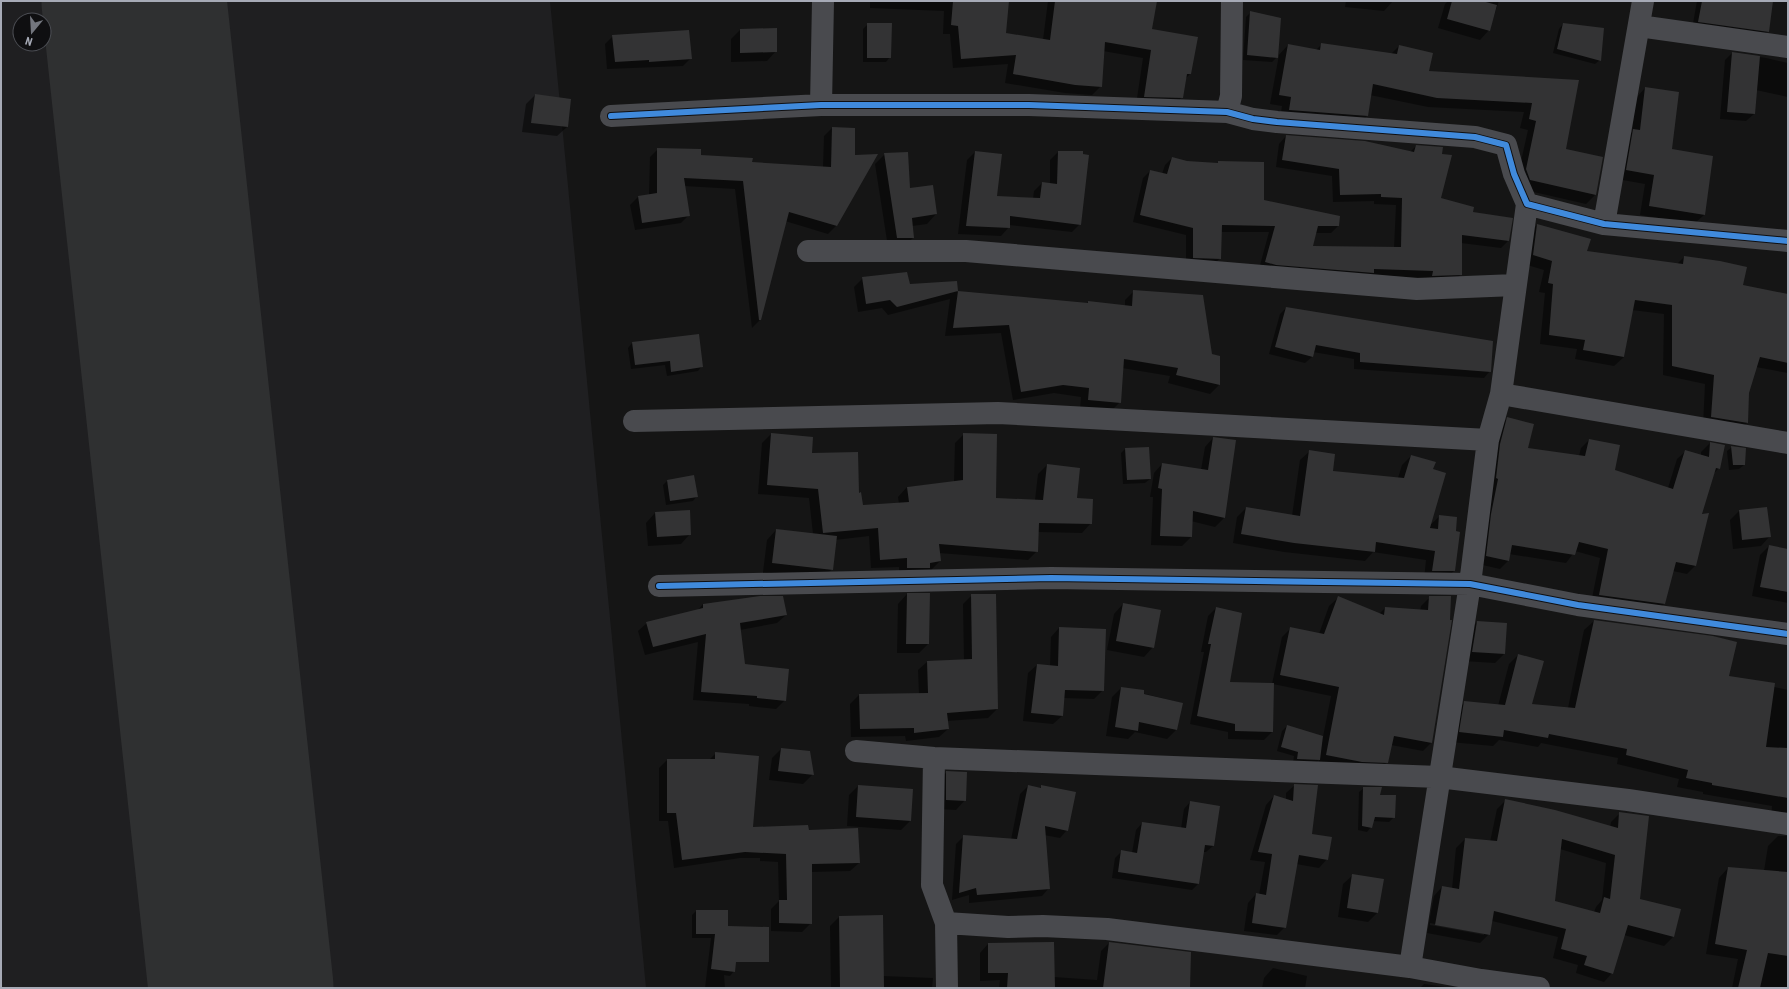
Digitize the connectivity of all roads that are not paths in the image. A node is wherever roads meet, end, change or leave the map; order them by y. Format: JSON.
{"nodes":[{"id":1,"x":823,"y":1,"type":"edge"},
{"id":2,"x":1232,"y":1,"type":"edge"},
{"id":3,"x":1643,"y":1,"type":"edge"},
{"id":4,"x":1639,"y":26,"type":"junction"},
{"id":5,"x":1788,"y":47,"type":"edge"},
{"id":6,"x":821,"y":105,"type":"junction"},
{"id":7,"x":1227,"y":112,"type":"junction"},
{"id":8,"x":611,"y":116,"type":"dead end"},
{"id":9,"x":1527,"y":204,"type":"junction"},
{"id":10,"x":1604,"y":224,"type":"junction"},
{"id":11,"x":1788,"y":241,"type":"edge"},
{"id":12,"x":808,"y":251,"type":"dead end"},
{"id":13,"x":1515,"y":285,"type":"junction"},
{"id":14,"x":1502,"y":394,"type":"junction"},
{"id":15,"x":634,"y":421,"type":"dead end"},
{"id":16,"x":1488,"y":440,"type":"junction"},
{"id":17,"x":1788,"y":443,"type":"edge"},
{"id":18,"x":1470,"y":584,"type":"junction"},
{"id":19,"x":660,"y":586,"type":"dead end"},
{"id":20,"x":1788,"y":634,"type":"edge"},
{"id":21,"x":856,"y":751,"type":"dead end"},
{"id":22,"x":934,"y":758,"type":"junction"},
{"id":23,"x":1439,"y":777,"type":"junction"},
{"id":24,"x":1788,"y":824,"type":"edge"},
{"id":25,"x":946,"y":923,"type":"junction"},
{"id":26,"x":1410,"y":967,"type":"junction"},
{"id":27,"x":1481,"y":984,"type":"edge"},
{"id":28,"x":947,"y":988,"type":"edge"},
{"id":29,"x":1539,"y":988,"type":"edge"}],
"edges":[{"from":1,"to":6,"type":"street"},
{"from":2,"to":7,"type":"street"},
{"from":3,"to":4,"type":"street"},
{"from":4,"to":5,"type":"street"},
{"from":4,"to":10,"type":"street"},
{"from":6,"to":7,"type":"street"},
{"from":6,"to":8,"type":"street"},
{"from":7,"to":9,"type":"street"},
{"from":9,"to":10,"type":"street"},
{"from":9,"to":13,"type":"street"},
{"from":10,"to":11,"type":"street"},
{"from":12,"to":13,"type":"street"},
{"from":13,"to":14,"type":"street"},
{"from":14,"to":16,"type":"street"},
{"from":14,"to":17,"type":"street"},
{"from":15,"to":16,"type":"street"},
{"from":16,"to":18,"type":"street"},
{"from":18,"to":19,"type":"street"},
{"from":18,"to":20,"type":"street"},
{"from":18,"to":23,"type":"street"},
{"from":21,"to":22,"type":"street"},
{"from":22,"to":23,"type":"street"},
{"from":22,"to":25,"type":"street"},
{"from":23,"to":24,"type":"street"},
{"from":23,"to":26,"type":"street"},
{"from":25,"to":26,"type":"street"},
{"from":25,"to":28,"type":"street"},
{"from":26,"to":27,"type":"street"},
{"from":27,"to":29,"type":"street"}]}
